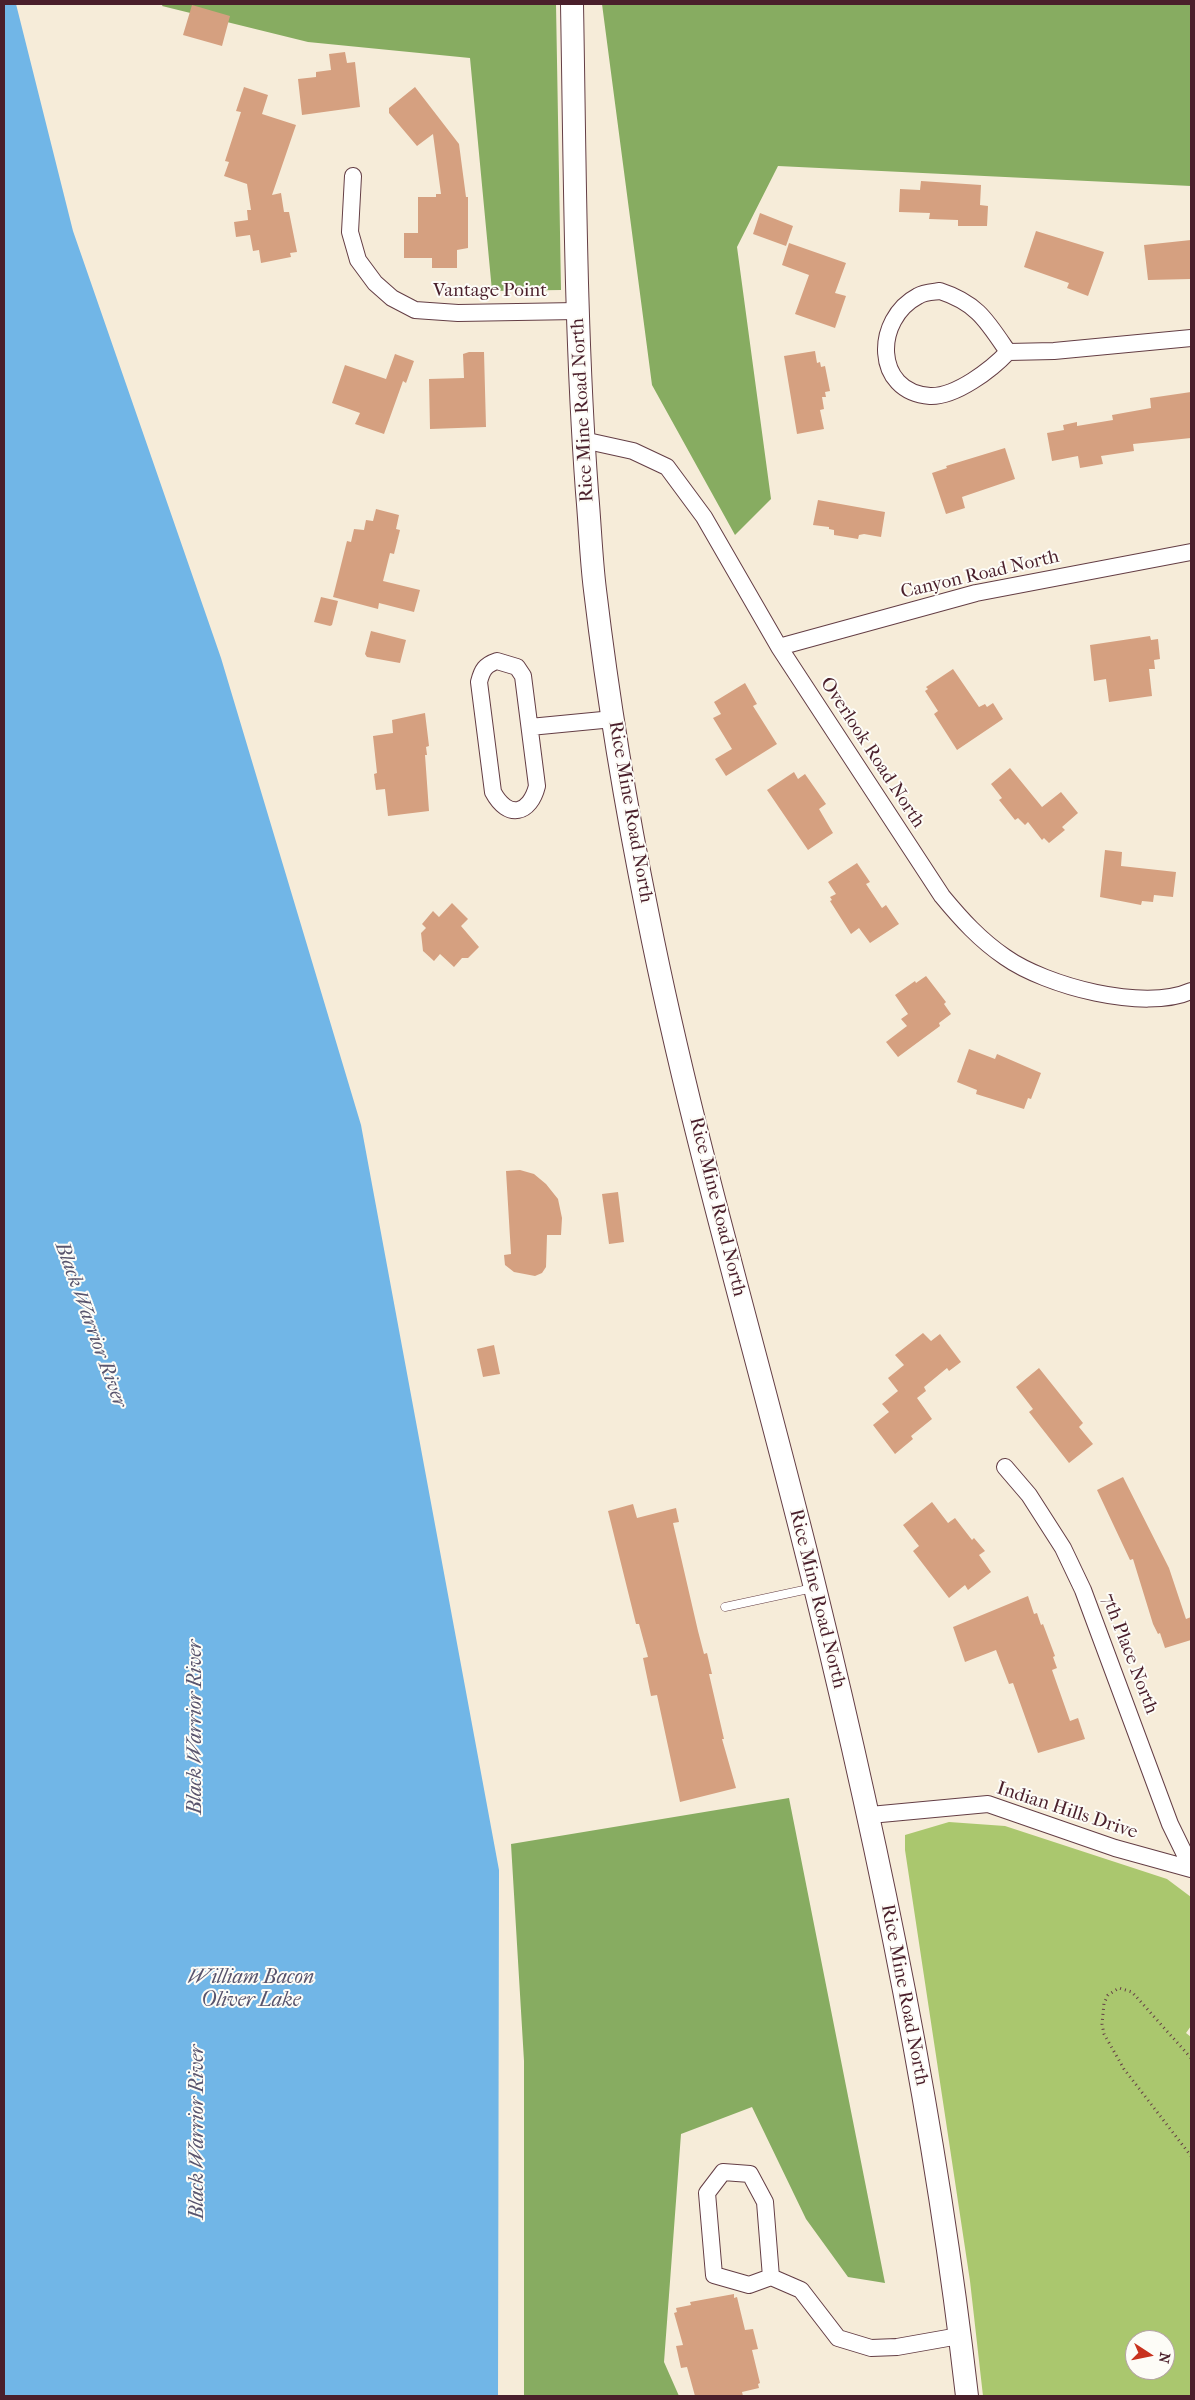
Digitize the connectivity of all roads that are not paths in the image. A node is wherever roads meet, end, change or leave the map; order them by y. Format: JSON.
{"nodes":[{"id":1,"x":572,"y":4,"type":"edge"},
{"id":2,"x":353,"y":176,"type":"dead end"},
{"id":3,"x":576,"y":311,"type":"junction"},
{"id":4,"x":1191,"y":338,"type":"edge"},
{"id":5,"x":1008,"y":352,"type":"junction"},
{"id":6,"x":583,"y":440,"type":"junction"},
{"id":7,"x":1191,"y":552,"type":"edge"},
{"id":8,"x":780,"y":648,"type":"junction"},
{"id":9,"x":614,"y":719,"type":"junction"},
{"id":10,"x":530,"y":727,"type":"junction"},
{"id":11,"x":1191,"y":991,"type":"edge"},
{"id":12,"x":1005,"y":1467,"type":"dead end"},
{"id":13,"x":815,"y":1587,"type":"junction"},
{"id":14,"x":725,"y":1607,"type":"dead end"},
{"id":15,"x":870,"y":1815,"type":"junction"},
{"id":16,"x":1191,"y":1868,"type":"edge"},
{"id":17,"x":771,"y":2277,"type":"junction"},
{"id":18,"x":959,"y":2336,"type":"junction"},
{"id":19,"x":967,"y":2396,"type":"edge"}],
"edges":[{"from":1,"to":3,"type":"main road","name":"Rice Mine Road North"},
{"from":2,"to":3,"type":"street","name":"Vantage Point"},
{"from":3,"to":6,"type":"main road","name":"Rice Mine Road North"},
{"from":4,"to":5,"type":"street"},
{"from":5,"to":5,"type":"street"},
{"from":6,"to":8,"type":"street","name":"Overlook Road North"},
{"from":6,"to":9,"type":"main road","name":"Rice Mine Road North"},
{"from":7,"to":8,"type":"street","name":"Canyon Road North"},
{"from":8,"to":11,"type":"street","name":"Overlook Road North"},
{"from":9,"to":10,"type":"street"},
{"from":9,"to":13,"type":"main road","name":"Rice Mine Road North"},
{"from":10,"to":10,"type":"street"},
{"from":12,"to":16,"type":"street","name":"7th Place North"},
{"from":13,"to":14,"type":"lane"},
{"from":13,"to":15,"type":"main road","name":"Rice Mine Road North"},
{"from":15,"to":16,"type":"street","name":"Indian Hills Drive"},
{"from":15,"to":18,"type":"main road","name":"Rice Mine Road North"},
{"from":17,"to":17,"type":"street"},
{"from":17,"to":18,"type":"street"},
{"from":18,"to":19,"type":"main road","name":"Rice Mine Road North"}]}
